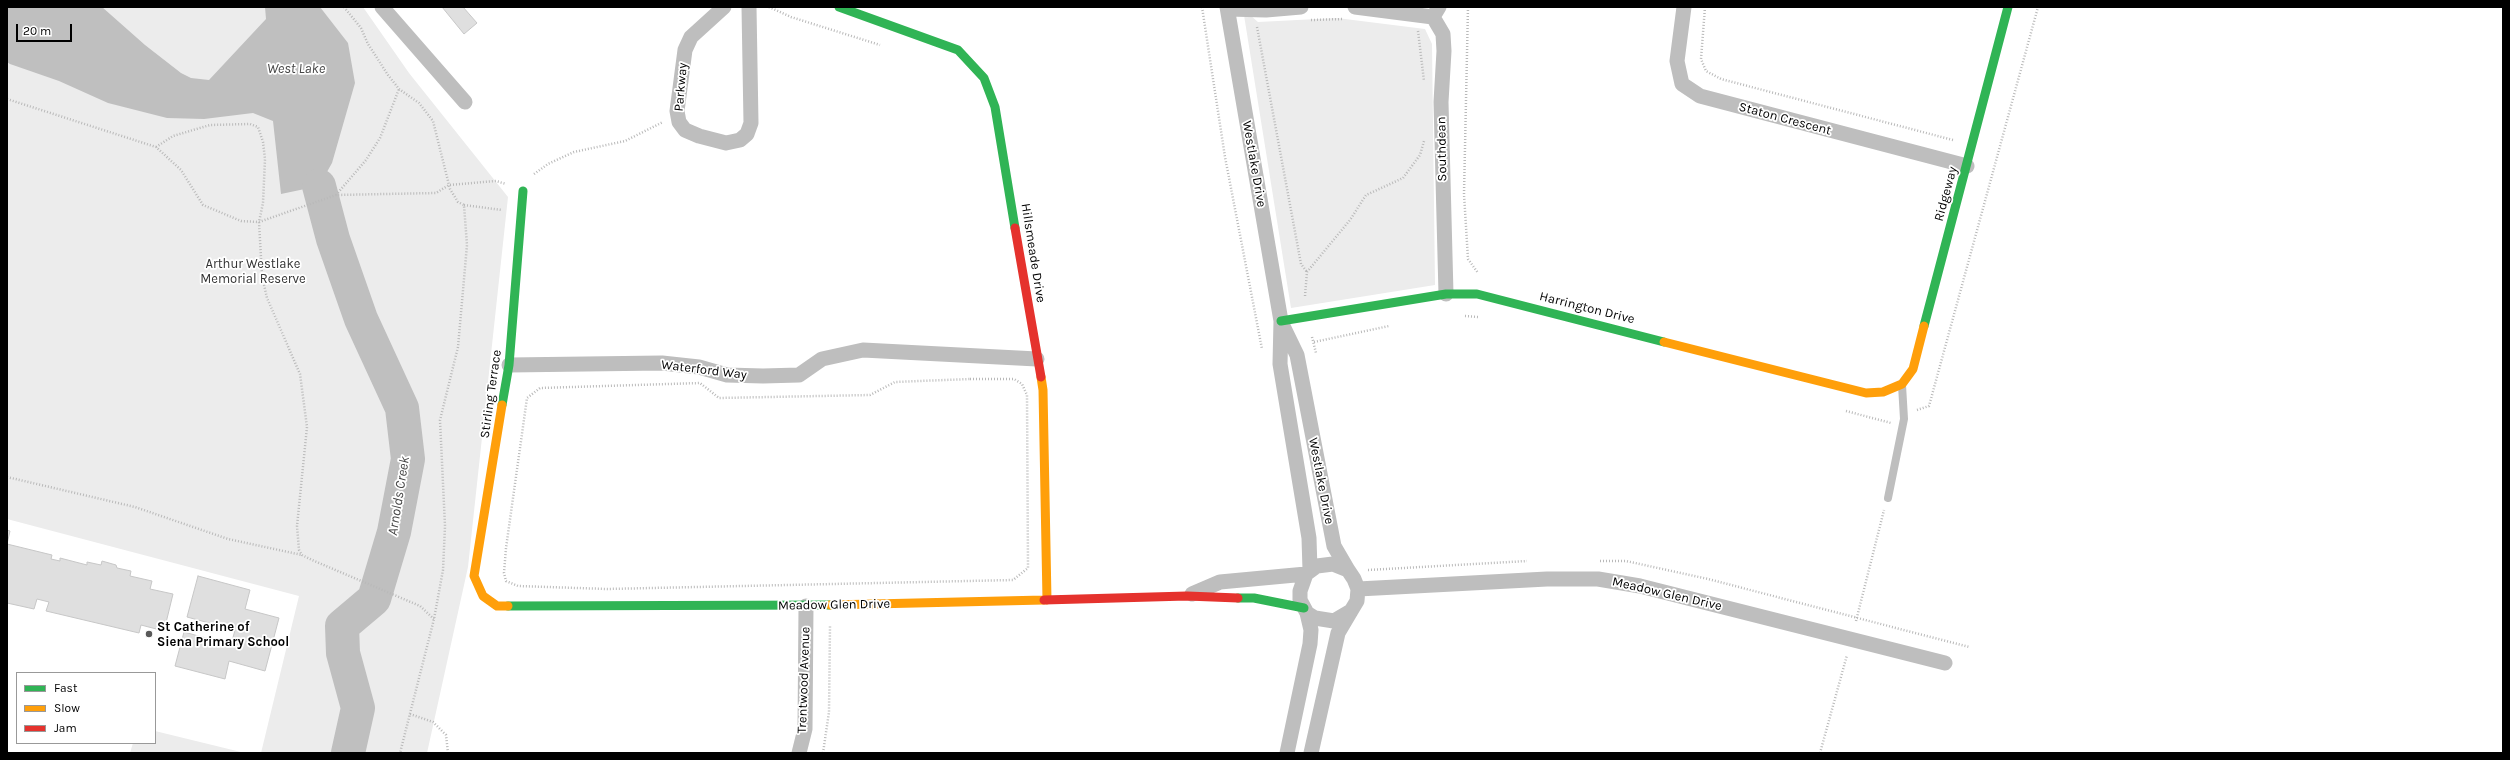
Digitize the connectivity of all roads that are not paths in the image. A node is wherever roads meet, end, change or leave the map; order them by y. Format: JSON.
{"nodes":[{"id":1,"x":382,"y":7,"type":"edge"},
{"id":2,"x":724,"y":7,"type":"edge"},
{"id":3,"x":749,"y":7,"type":"edge"},
{"id":4,"x":839,"y":7,"type":"edge"},
{"id":5,"x":1301,"y":7,"type":"edge"},
{"id":6,"x":1355,"y":7,"type":"edge"},
{"id":7,"x":1684,"y":7,"type":"edge"},
{"id":8,"x":2008,"y":7,"type":"edge"},
{"id":9,"x":1227,"y":8,"type":"edge"},
{"id":10,"x":1436,"y":12,"type":"edge"},
{"id":11,"x":465,"y":102,"type":"dead end"},
{"id":12,"x":1967,"y":166,"type":"junction"},
{"id":13,"x":523,"y":191,"type":"dead end"},
{"id":14,"x":1446,"y":294,"type":"junction"},
{"id":15,"x":1281,"y":321,"type":"junction"},
{"id":16,"x":1037,"y":359,"type":"junction"},
{"id":17,"x":509,"y":365,"type":"junction"},
{"id":18,"x":1902,"y":384,"type":"junction"},
{"id":19,"x":1888,"y":498,"type":"road end"},
{"id":20,"x":1348,"y":570,"type":"junction"},
{"id":21,"x":1308,"y":572,"type":"junction"},
{"id":22,"x":1358,"y":589,"type":"junction"},
{"id":23,"x":483,"y":596,"type":"joint"},
{"id":24,"x":1187,"y":596,"type":"junction"},
{"id":25,"x":1047,"y":600,"type":"junction"},
{"id":26,"x":806,"y":606,"type":"junction"},
{"id":27,"x":1306,"y":610,"type":"junction"},
{"id":28,"x":1351,"y":612,"type":"junction"},
{"id":29,"x":1945,"y":663,"type":"dead end"},
{"id":30,"x":799,"y":753,"type":"edge"},
{"id":31,"x":1287,"y":753,"type":"edge"},
{"id":32,"x":1310,"y":753,"type":"edge"}],
"edges":[{"from":1,"to":11,"type":"street"},
{"from":2,"to":3,"type":"street","name":"Parkway"},
{"from":4,"to":16,"type":"street","name":"Hillsmeade Drive"},
{"from":5,"to":9,"type":"street"},
{"from":6,"to":10,"type":"street"},
{"from":7,"to":12,"type":"street","name":"Staton Crescent"},
{"from":8,"to":12,"type":"street","name":"Ridgeway"},
{"from":9,"to":15,"type":"street","name":"Westlake Drive"},
{"from":10,"to":14,"type":"street","name":"Southdean"},
{"from":12,"to":18,"type":"street","name":"Ridgeway"},
{"from":13,"to":17,"type":"street","name":"Stirling Terrace"},
{"from":14,"to":15,"type":"street","name":"Harrington Drive"},
{"from":14,"to":18,"type":"street","name":"Harrington Drive"},
{"from":15,"to":20,"type":"street","name":"Westlake Drive"},
{"from":15,"to":21,"type":"street","name":"Westlake Drive"},
{"from":16,"to":17,"type":"street","name":"Waterford Way"},
{"from":16,"to":25,"type":"street","name":"Hillsmeade Drive"},
{"from":17,"to":23,"type":"street","name":"Stirling Terrace"},
{"from":18,"to":19,"type":"lane"},
{"from":20,"to":21,"type":"street"},
{"from":20,"to":22,"type":"street"},
{"from":21,"to":24,"type":"street","name":"Meadow Glen Drive"},
{"from":21,"to":27,"type":"street"},
{"from":22,"to":28,"type":"street"},
{"from":22,"to":29,"type":"street","name":"Meadow Glen Drive"},
{"from":23,"to":26,"type":"street","name":"Meadow Glen Drive"},
{"from":24,"to":25,"type":"street","name":"Meadow Glen Drive"},
{"from":24,"to":27,"type":"street","name":"Meadow Glen Drive"},
{"from":25,"to":26,"type":"street","name":"Meadow Glen Drive"},
{"from":26,"to":30,"type":"street","name":"Trentwood Avenue"},
{"from":27,"to":28,"type":"street"},
{"from":27,"to":31,"type":"street"},
{"from":28,"to":32,"type":"street"}]}
